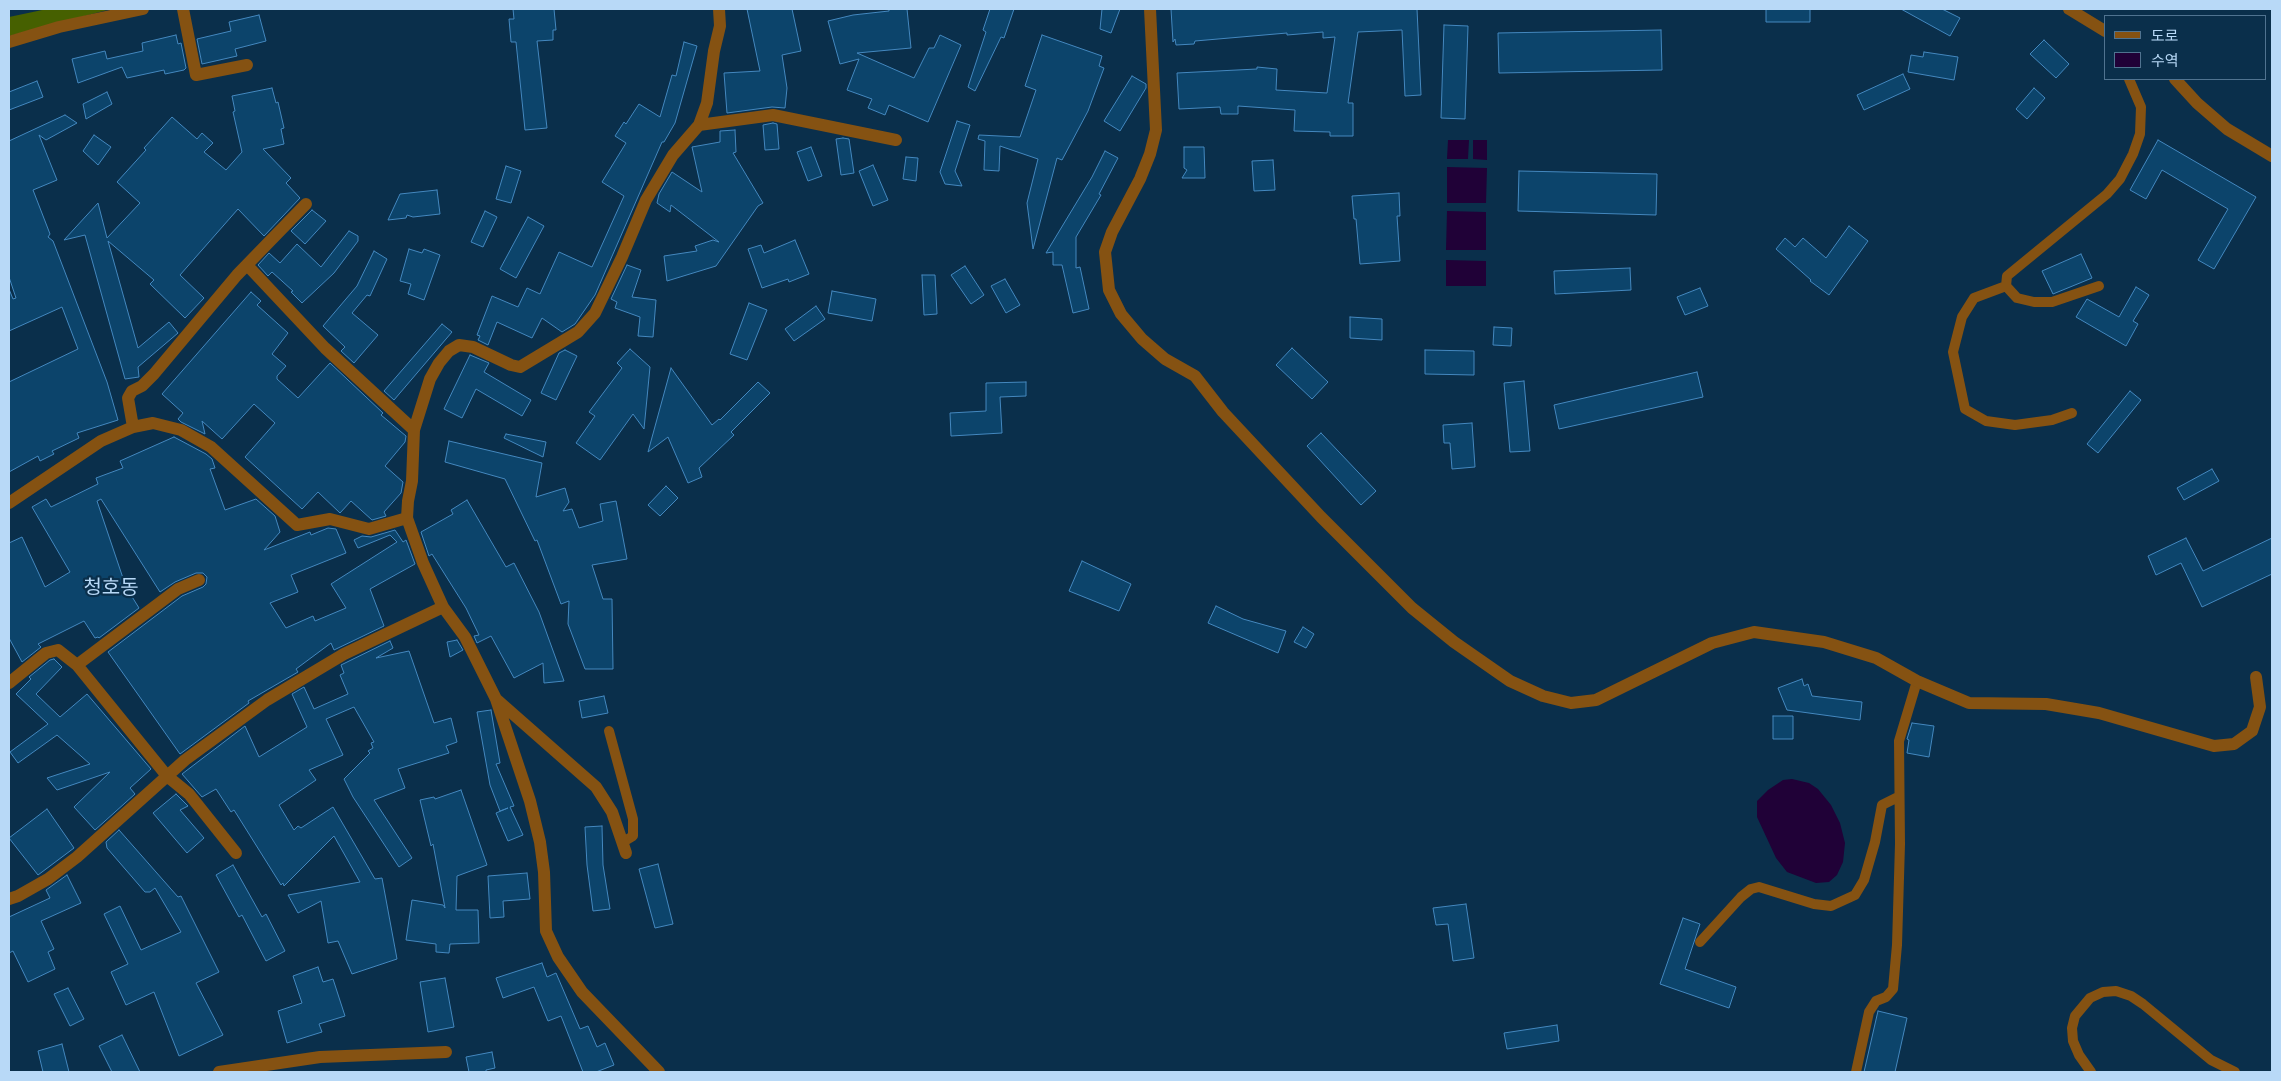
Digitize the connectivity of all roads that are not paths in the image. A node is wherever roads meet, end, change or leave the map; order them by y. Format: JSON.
{"nodes":[{"id":1,"x":143,"y":9,"type":"edge"},
{"id":2,"x":183,"y":9,"type":"edge"},
{"id":3,"x":719,"y":9,"type":"edge"},
{"id":4,"x":1150,"y":9,"type":"edge"},
{"id":5,"x":2069,"y":9,"type":"edge"},
{"id":6,"x":2103,"y":32,"type":"edge"},
{"id":7,"x":9,"y":42,"type":"edge"},
{"id":8,"x":246,"y":66,"type":"dead end"},
{"id":9,"x":2129,"y":80,"type":"edge"},
{"id":10,"x":2176,"y":80,"type":"edge"},
{"id":11,"x":699,"y":125,"type":"junction"},
{"id":12,"x":896,"y":140,"type":"dead end"},
{"id":13,"x":2272,"y":156,"type":"edge"},
{"id":14,"x":306,"y":204,"type":"dead end"},
{"id":15,"x":247,"y":265,"type":"junction"},
{"id":16,"x":2006,"y":286,"type":"junction"},
{"id":17,"x":2098,"y":286,"type":"dead end"},
{"id":18,"x":2072,"y":413,"type":"dead end"},
{"id":19,"x":133,"y":427,"type":"junction"},
{"id":20,"x":414,"y":430,"type":"junction"},
{"id":21,"x":9,"y":503,"type":"edge"},
{"id":22,"x":407,"y":518,"type":"junction"},
{"id":23,"x":199,"y":580,"type":"dead end"},
{"id":24,"x":443,"y":607,"type":"junction"},
{"id":25,"x":77,"y":665,"type":"junction"},
{"id":26,"x":2256,"y":677,"type":"dead end"},
{"id":27,"x":1917,"y":681,"type":"junction"},
{"id":28,"x":9,"y":682,"type":"edge"},
{"id":29,"x":496,"y":699,"type":"junction"},
{"id":30,"x":609,"y":731,"type":"dead end"},
{"id":31,"x":167,"y":776,"type":"junction"},
{"id":32,"x":1898,"y":797,"type":"junction"},
{"id":33,"x":624,"y":848,"type":"joint"},
{"id":34,"x":236,"y":853,"type":"dead end"},
{"id":35,"x":9,"y":899,"type":"edge"},
{"id":36,"x":1700,"y":942,"type":"dead end"},
{"id":37,"x":446,"y":1052,"type":"dead end"},
{"id":38,"x":219,"y":1072,"type":"edge"},
{"id":39,"x":659,"y":1072,"type":"edge"},
{"id":40,"x":1856,"y":1072,"type":"edge"},
{"id":41,"x":2091,"y":1072,"type":"edge"},
{"id":42,"x":2235,"y":1072,"type":"edge"}],
"edges":[{"from":1,"to":7,"type":"street"},
{"from":2,"to":8,"type":"street"},
{"from":3,"to":11,"type":"street"},
{"from":4,"to":27,"type":"street"},
{"from":5,"to":6,"type":"street"},
{"from":9,"to":16,"type":"lane"},
{"from":10,"to":13,"type":"street"},
{"from":11,"to":12,"type":"street"},
{"from":11,"to":20,"type":"street"},
{"from":14,"to":15,"type":"street"},
{"from":15,"to":19,"type":"street"},
{"from":15,"to":20,"type":"street"},
{"from":16,"to":17,"type":"lane"},
{"from":16,"to":18,"type":"lane"},
{"from":19,"to":21,"type":"street"},
{"from":19,"to":22,"type":"street"},
{"from":20,"to":22,"type":"street"},
{"from":22,"to":24,"type":"street"},
{"from":23,"to":25,"type":"street"},
{"from":24,"to":29,"type":"street"},
{"from":24,"to":31,"type":"street"},
{"from":25,"to":28,"type":"street"},
{"from":25,"to":31,"type":"street"},
{"from":26,"to":27,"type":"street"},
{"from":27,"to":32,"type":"lane"},
{"from":29,"to":33,"type":"street"},
{"from":29,"to":39,"type":"street"},
{"from":30,"to":33,"type":"lane"},
{"from":31,"to":34,"type":"street"},
{"from":31,"to":35,"type":"street"},
{"from":32,"to":36,"type":"lane"},
{"from":32,"to":40,"type":"lane"},
{"from":37,"to":38,"type":"street"},
{"from":41,"to":42,"type":"lane"}]}
